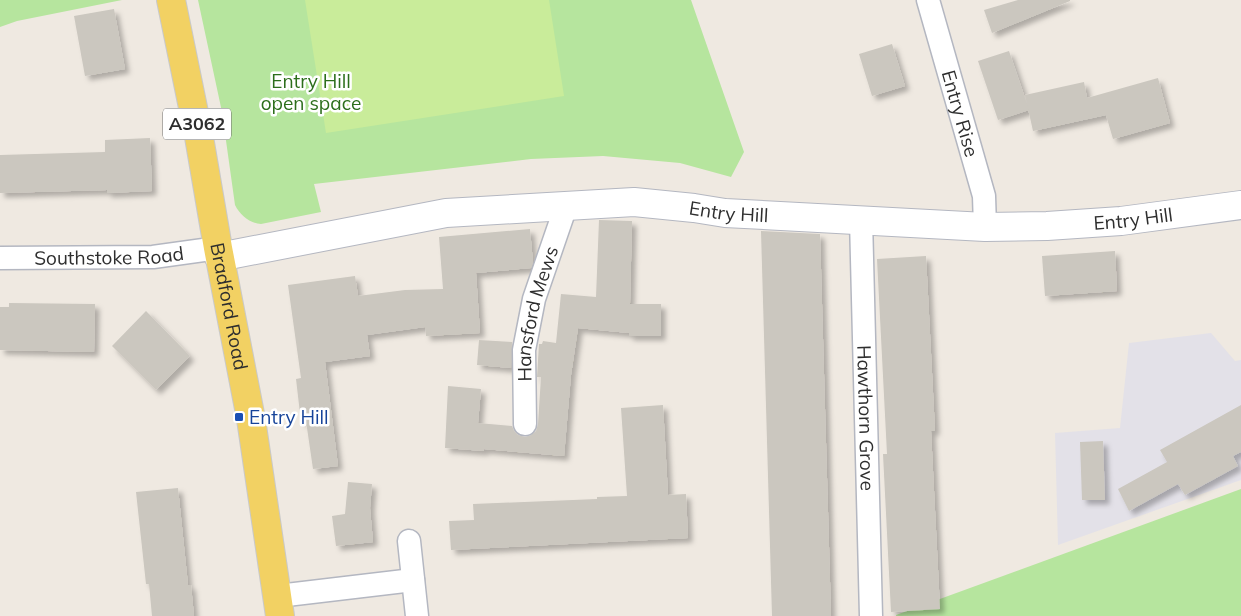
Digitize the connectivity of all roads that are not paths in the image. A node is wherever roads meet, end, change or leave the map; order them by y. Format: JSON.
{"nodes":[{"id":1,"x":172,"y":0,"type":"edge"},
{"id":2,"x":928,"y":0,"type":"edge"},
{"id":3,"x":1241,"y":205,"type":"edge"},
{"id":4,"x":566,"y":206,"type":"junction"},
{"id":5,"x":861,"y":219,"type":"junction"},
{"id":6,"x":985,"y":227,"type":"junction"},
{"id":7,"x":219,"y":253,"type":"junction"},
{"id":8,"x":0,"y":258,"type":"edge"},
{"id":9,"x":525,"y":424,"type":"dead end"},
{"id":10,"x":409,"y":542,"type":"dead end"},
{"id":11,"x":414,"y":580,"type":"junction"},
{"id":12,"x":280,"y":606,"type":"edge"},
{"id":13,"x":417,"y":616,"type":"edge"},
{"id":14,"x":871,"y":616,"type":"edge"}],
"edges":[{"from":1,"to":7,"type":"main road","name":"Bradford Road","number":"A3062"},
{"from":2,"to":6,"type":"street","name":"Entry Rise"},
{"from":3,"to":6,"type":"street","name":"Entry Hill"},
{"from":4,"to":5,"type":"street","name":"Entry Hill"},
{"from":4,"to":7,"type":"street","name":"Entry Hill"},
{"from":4,"to":9,"type":"street","name":"Hansford Mews"},
{"from":5,"to":6,"type":"street","name":"Entry Hill"},
{"from":5,"to":14,"type":"street","name":"Hawthorn Grove"},
{"from":7,"to":8,"type":"street","name":"Southstoke Road"},
{"from":7,"to":12,"type":"main road","name":"Bradford Road","number":"A3062"},
{"from":10,"to":11,"type":"street"},
{"from":11,"to":12,"type":"street"},
{"from":11,"to":13,"type":"street"}]}
